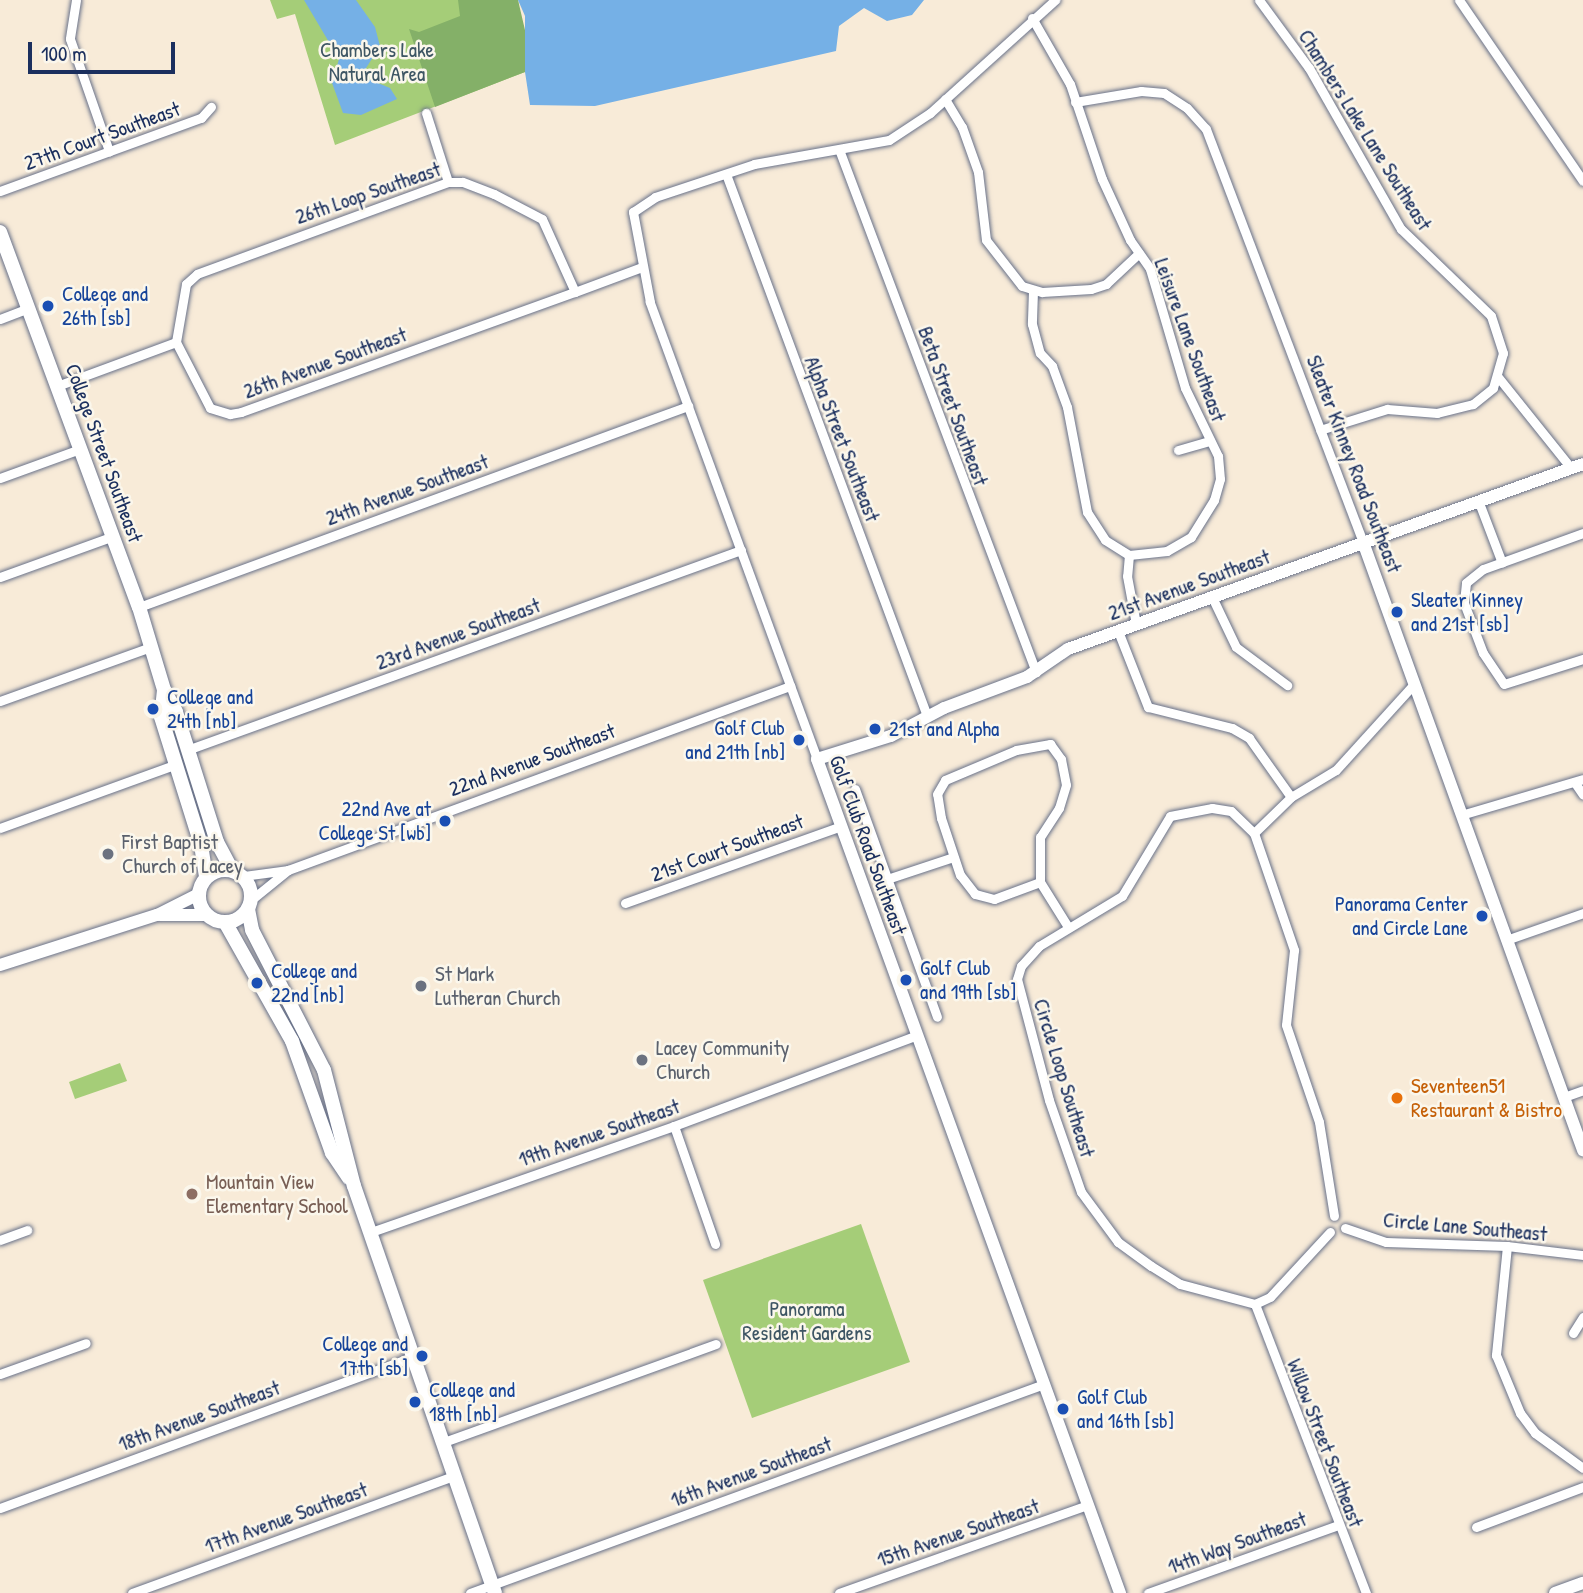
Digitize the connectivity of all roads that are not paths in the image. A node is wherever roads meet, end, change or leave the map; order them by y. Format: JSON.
{"nodes":[{"id":1,"x":76,"y":0,"type":"edge"},
{"id":2,"x":1055,"y":0,"type":"edge"},
{"id":3,"x":1259,"y":0,"type":"edge"},
{"id":4,"x":1459,"y":0,"type":"edge"},
{"id":5,"x":1032,"y":18,"type":"junction"},
{"id":6,"x":945,"y":99,"type":"junction"},
{"id":7,"x":1075,"y":102,"type":"junction"},
{"id":8,"x":211,"y":107,"type":"dead end"},
{"id":9,"x":426,"y":113,"type":"dead end"},
{"id":10,"x":109,"y":151,"type":"junction"},
{"id":11,"x":840,"y":152,"type":"junction"},
{"id":12,"x":726,"y":174,"type":"junction"},
{"id":13,"x":1583,"y":181,"type":"edge"},
{"id":14,"x":448,"y":182,"type":"junction"},
{"id":15,"x":0,"y":191,"type":"edge"},
{"id":16,"x":0,"y":232,"type":"edge"},
{"id":17,"x":1139,"y":253,"type":"junction"},
{"id":18,"x":642,"y":267,"type":"junction"},
{"id":19,"x":1033,"y":291,"type":"junction"},
{"id":20,"x":575,"y":292,"type":"junction"},
{"id":21,"x":28,"y":309,"type":"junction"},
{"id":22,"x":0,"y":319,"type":"edge"},
{"id":23,"x":176,"y":342,"type":"junction"},
{"id":24,"x":1498,"y":377,"type":"junction"},
{"id":25,"x":57,"y":386,"type":"junction"},
{"id":26,"x":688,"y":406,"type":"junction"},
{"id":27,"x":1320,"y":430,"type":"junction"},
{"id":28,"x":1210,"y":441,"type":"junction"},
{"id":29,"x":80,"y":449,"type":"junction"},
{"id":30,"x":1178,"y":450,"type":"dead end"},
{"id":31,"x":1577,"y":466,"type":"edge"},
{"id":32,"x":0,"y":478,"type":"edge"},
{"id":33,"x":1478,"y":500,"type":"junction"},
{"id":34,"x":1583,"y":533,"type":"edge"},
{"id":35,"x":113,"y":536,"type":"junction"},
{"id":36,"x":1363,"y":542,"type":"junction"},
{"id":37,"x":741,"y":550,"type":"junction"},
{"id":38,"x":1129,"y":555,"type":"junction"},
{"id":39,"x":1502,"y":563,"type":"junction"},
{"id":40,"x":0,"y":577,"type":"edge"},
{"id":41,"x":1212,"y":597,"type":"junction"},
{"id":42,"x":139,"y":607,"type":"junction"},
{"id":43,"x":1136,"y":624,"type":"junction"},
{"id":44,"x":1118,"y":631,"type":"junction"},
{"id":45,"x":152,"y":647,"type":"junction"},
{"id":46,"x":1583,"y":659,"type":"edge"},
{"id":47,"x":1036,"y":672,"type":"junction"},
{"id":48,"x":1287,"y":685,"type":"dead end"},
{"id":49,"x":1413,"y":685,"type":"junction"},
{"id":50,"x":790,"y":686,"type":"junction"},
{"id":51,"x":164,"y":690,"type":"junction"},
{"id":52,"x":0,"y":701,"type":"edge"},
{"id":53,"x":927,"y":716,"type":"junction"},
{"id":54,"x":187,"y":750,"type":"junction"},
{"id":55,"x":817,"y":759,"type":"junction"},
{"id":56,"x":174,"y":765,"type":"junction"},
{"id":57,"x":1579,"y":781,"type":"edge"},
{"id":58,"x":855,"y":789,"type":"dead end"},
{"id":59,"x":1583,"y":795,"type":"edge"},
{"id":60,"x":1290,"y":797,"type":"junction"},
{"id":61,"x":1461,"y":815,"type":"junction"},
{"id":62,"x":841,"y":826,"type":"junction"},
{"id":63,"x":0,"y":828,"type":"edge"},
{"id":64,"x":1254,"y":832,"type":"junction"},
{"id":65,"x":953,"y":857,"type":"junction"},
{"id":66,"x":288,"y":870,"type":"junction"},
{"id":67,"x":237,"y":873,"type":"junction"},
{"id":68,"x":206,"y":877,"type":"junction"},
{"id":69,"x":887,"y":879,"type":"junction"},
{"id":70,"x":1040,"y":882,"type":"junction"},
{"id":71,"x":199,"y":894,"type":"junction"},
{"id":72,"x":625,"y":903,"type":"dead end"},
{"id":73,"x":250,"y":905,"type":"junction"},
{"id":74,"x":1582,"y":913,"type":"edge"},
{"id":75,"x":157,"y":915,"type":"junction"},
{"id":76,"x":206,"y":915,"type":"junction"},
{"id":77,"x":225,"y":922,"type":"junction"},
{"id":78,"x":1068,"y":927,"type":"junction"},
{"id":79,"x":1506,"y":940,"type":"junction"},
{"id":80,"x":0,"y":965,"type":"edge"},
{"id":81,"x":937,"y":1017,"type":"dead end"},
{"id":82,"x":917,"y":1035,"type":"junction"},
{"id":83,"x":1583,"y":1090,"type":"edge"},
{"id":84,"x":1564,"y":1097,"type":"junction"},
{"id":85,"x":674,"y":1126,"type":"junction"},
{"id":86,"x":1583,"y":1150,"type":"edge"},
{"id":87,"x":354,"y":1186,"type":"junction"},
{"id":88,"x":1334,"y":1216,"type":"dead end"},
{"id":89,"x":1345,"y":1228,"type":"dead end"},
{"id":90,"x":27,"y":1230,"type":"dead end"},
{"id":91,"x":371,"y":1232,"type":"junction"},
{"id":92,"x":1330,"y":1232,"type":"dead end"},
{"id":93,"x":0,"y":1240,"type":"edge"},
{"id":94,"x":715,"y":1244,"type":"dead end"},
{"id":95,"x":1507,"y":1246,"type":"junction"},
{"id":96,"x":1583,"y":1255,"type":"edge"},
{"id":97,"x":1255,"y":1304,"type":"junction"},
{"id":98,"x":1583,"y":1317,"type":"edge"},
{"id":99,"x":1573,"y":1333,"type":"dead end"},
{"id":100,"x":86,"y":1343,"type":"dead end"},
{"id":101,"x":716,"y":1344,"type":"dead end"},
{"id":102,"x":411,"y":1358,"type":"junction"},
{"id":103,"x":0,"y":1374,"type":"edge"},
{"id":104,"x":1044,"y":1384,"type":"junction"},
{"id":105,"x":441,"y":1443,"type":"junction"},
{"id":106,"x":1583,"y":1468,"type":"edge"},
{"id":107,"x":453,"y":1476,"type":"junction"},
{"id":108,"x":1583,"y":1488,"type":"edge"},
{"id":109,"x":1088,"y":1505,"type":"junction"},
{"id":110,"x":0,"y":1508,"type":"edge"},
{"id":111,"x":1338,"y":1525,"type":"junction"},
{"id":112,"x":1476,"y":1527,"type":"dead end"},
{"id":113,"x":1583,"y":1583,"type":"edge"},
{"id":114,"x":493,"y":1589,"type":"edge"},
{"id":115,"x":132,"y":1593,"type":"edge"},
{"id":116,"x":470,"y":1593,"type":"edge"},
{"id":117,"x":839,"y":1593,"type":"edge"},
{"id":118,"x":1120,"y":1593,"type":"edge"},
{"id":119,"x":1148,"y":1593,"type":"edge"},
{"id":120,"x":1366,"y":1593,"type":"edge"},
{"id":121,"x":1555,"y":1593,"type":"edge"}],
"edges":[{"from":1,"to":10,"type":"street"},
{"from":2,"to":5,"type":"street"},
{"from":3,"to":24,"type":"street","name":"Chambers Lake Lane Southeast"},
{"from":4,"to":13,"type":"street"},
{"from":5,"to":6,"type":"street"},
{"from":5,"to":7,"type":"street","name":"Leisure Lane Southeast"},
{"from":6,"to":11,"type":"street"},
{"from":6,"to":19,"type":"street"},
{"from":7,"to":17,"type":"street","name":"Leisure Lane Southeast"},
{"from":7,"to":27,"type":"street","name":"Sleater Kinney Road Southeast"},
{"from":8,"to":10,"type":"street","name":"27th Court Southeast"},
{"from":9,"to":14,"type":"street"},
{"from":10,"to":15,"type":"street","name":"27th Court Southeast"},
{"from":11,"to":12,"type":"street"},
{"from":11,"to":47,"type":"street","name":"Beta Street Southeast"},
{"from":12,"to":18,"type":"street","name":"Golf Club Road Southeast"},
{"from":12,"to":53,"type":"street","name":"Alpha Street Southeast"},
{"from":14,"to":20,"type":"street","name":"26th Loop Southeast"},
{"from":14,"to":23,"type":"street","name":"26th Loop Southeast"},
{"from":16,"to":21,"type":"main road","name":"College Street Southeast"},
{"from":17,"to":19,"type":"street"},
{"from":17,"to":28,"type":"street","name":"Leisure Lane Southeast"},
{"from":18,"to":20,"type":"street","name":"26th Avenue Southeast"},
{"from":18,"to":26,"type":"street","name":"Golf Club Road Southeast"},
{"from":19,"to":38,"type":"street"},
{"from":20,"to":23,"type":"street","name":"26th Avenue Southeast"},
{"from":21,"to":22,"type":"street"},
{"from":21,"to":25,"type":"main road","name":"College Street Southeast"},
{"from":23,"to":25,"type":"street"},
{"from":24,"to":27,"type":"street"},
{"from":24,"to":31,"type":"street"},
{"from":25,"to":29,"type":"main road","name":"College Street Southeast"},
{"from":26,"to":37,"type":"street","name":"Golf Club Road Southeast"},
{"from":26,"to":42,"type":"street","name":"24th Avenue Southeast"},
{"from":27,"to":36,"type":"street","name":"Sleater Kinney Road Southeast"},
{"from":28,"to":30,"type":"street"},
{"from":28,"to":38,"type":"street","name":"Leisure Lane Southeast"},
{"from":29,"to":32,"type":"street"},
{"from":29,"to":35,"type":"main road","name":"College Street Southeast"},
{"from":31,"to":33,"type":"street","name":"21st Avenue Southeast"},
{"from":33,"to":36,"type":"street","name":"21st Avenue Southeast"},
{"from":33,"to":39,"type":"street"},
{"from":34,"to":39,"type":"street"},
{"from":35,"to":40,"type":"street"},
{"from":35,"to":42,"type":"main road","name":"College Street Southeast"},
{"from":36,"to":41,"type":"street","name":"21st Avenue Southeast"},
{"from":36,"to":49,"type":"street","name":"Sleater Kinney Road Southeast"},
{"from":37,"to":50,"type":"street","name":"Golf Club Road Southeast"},
{"from":37,"to":54,"type":"street","name":"23rd Avenue Southeast"},
{"from":38,"to":43,"type":"street"},
{"from":39,"to":46,"type":"street"},
{"from":41,"to":43,"type":"street","name":"21st Avenue Southeast"},
{"from":41,"to":48,"type":"street"},
{"from":42,"to":45,"type":"main road","name":"College Street Southeast"},
{"from":43,"to":44,"type":"street","name":"21st Avenue Southeast"},
{"from":44,"to":47,"type":"street","name":"21st Avenue Southeast"},
{"from":44,"to":60,"type":"street"},
{"from":45,"to":51,"type":"main road","name":"College Street Southeast"},
{"from":45,"to":52,"type":"street"},
{"from":47,"to":53,"type":"street","name":"21st Avenue Southeast"},
{"from":49,"to":60,"type":"street"},
{"from":49,"to":61,"type":"street","name":"Sleater Kinney Road Southeast"},
{"from":50,"to":55,"type":"street","name":"Golf Club Road Southeast"},
{"from":50,"to":66,"type":"street","name":"22nd Avenue Southeast"},
{"from":51,"to":54,"type":"main road","name":"College Street Southeast"},
{"from":51,"to":56,"type":"main road","name":"College Street Southeast"},
{"from":53,"to":55,"type":"street","name":"21st Avenue Southeast"},
{"from":54,"to":67,"type":"main road","name":"College Street Southeast"},
{"from":55,"to":62,"type":"street","name":"Golf Club Road Southeast"},
{"from":56,"to":63,"type":"street"},
{"from":56,"to":68,"type":"main road","name":"College Street Southeast"},
{"from":57,"to":59,"type":"street"},
{"from":57,"to":61,"type":"street"},
{"from":58,"to":69,"type":"street"},
{"from":60,"to":64,"type":"street"},
{"from":61,"to":79,"type":"street","name":"Sleater Kinney Road Southeast"},
{"from":62,"to":72,"type":"street","name":"21st Court Southeast"},
{"from":62,"to":82,"type":"street","name":"Golf Club Road Southeast"},
{"from":64,"to":78,"type":"street","name":"Circle Loop Southeast"},
{"from":64,"to":88,"type":"street"},
{"from":65,"to":69,"type":"street"},
{"from":65,"to":70,"type":"street"},
{"from":65,"to":70,"type":"street"},
{"from":66,"to":67,"type":"street","name":"22nd Avenue Southeast"},
{"from":66,"to":73,"type":"street","name":"22nd Avenue Southeast"},
{"from":67,"to":68,"type":"main road"},
{"from":67,"to":73,"type":"main road"},
{"from":68,"to":71,"type":"main road"},
{"from":69,"to":81,"type":"street"},
{"from":70,"to":78,"type":"street"},
{"from":71,"to":75,"type":"street"},
{"from":71,"to":76,"type":"main road"},
{"from":73,"to":77,"type":"main road"},
{"from":73,"to":87,"type":"main road"},
{"from":74,"to":79,"type":"street"},
{"from":75,"to":76,"type":"street"},
{"from":75,"to":80,"type":"street"},
{"from":76,"to":77,"type":"main road"},
{"from":77,"to":87,"type":"main road"},
{"from":78,"to":97,"type":"street","name":"Circle Loop Southeast"},
{"from":79,"to":84,"type":"street","name":"Sleater Kinney Road Southeast"},
{"from":82,"to":85,"type":"street","name":"19th Avenue Southeast"},
{"from":82,"to":104,"type":"street","name":"Golf Club Road Southeast"},
{"from":83,"to":84,"type":"street"},
{"from":84,"to":86,"type":"street","name":"Sleater Kinney Road Southeast"},
{"from":85,"to":91,"type":"street","name":"19th Avenue Southeast"},
{"from":85,"to":94,"type":"street"},
{"from":87,"to":91,"type":"main road"},
{"from":89,"to":95,"type":"street","name":"Circle Lane Southeast"},
{"from":90,"to":93,"type":"street"},
{"from":91,"to":102,"type":"main road"},
{"from":92,"to":97,"type":"street"},
{"from":95,"to":96,"type":"street","name":"Circle Lane Southeast"},
{"from":95,"to":106,"type":"street"},
{"from":97,"to":111,"type":"street","name":"Willow Street Southeast"},
{"from":98,"to":99,"type":"street"},
{"from":100,"to":103,"type":"street"},
{"from":101,"to":105,"type":"street"},
{"from":102,"to":105,"type":"main road"},
{"from":102,"to":110,"type":"street","name":"18th Avenue Southeast"},
{"from":104,"to":109,"type":"street","name":"Golf Club Road Southeast"},
{"from":104,"to":114,"type":"street","name":"16th Avenue Southeast"},
{"from":105,"to":107,"type":"main road"},
{"from":107,"to":114,"type":"main road"},
{"from":107,"to":115,"type":"street","name":"17th Avenue Southeast"},
{"from":108,"to":112,"type":"street"},
{"from":109,"to":117,"type":"street","name":"15th Avenue Southeast"},
{"from":109,"to":118,"type":"street","name":"Golf Club Road Southeast"},
{"from":111,"to":119,"type":"street","name":"14th Way Southeast"},
{"from":111,"to":120,"type":"street","name":"Willow Street Southeast"},
{"from":113,"to":121,"type":"street"},
{"from":114,"to":116,"type":"street","name":"16th Avenue Southeast"}]}
